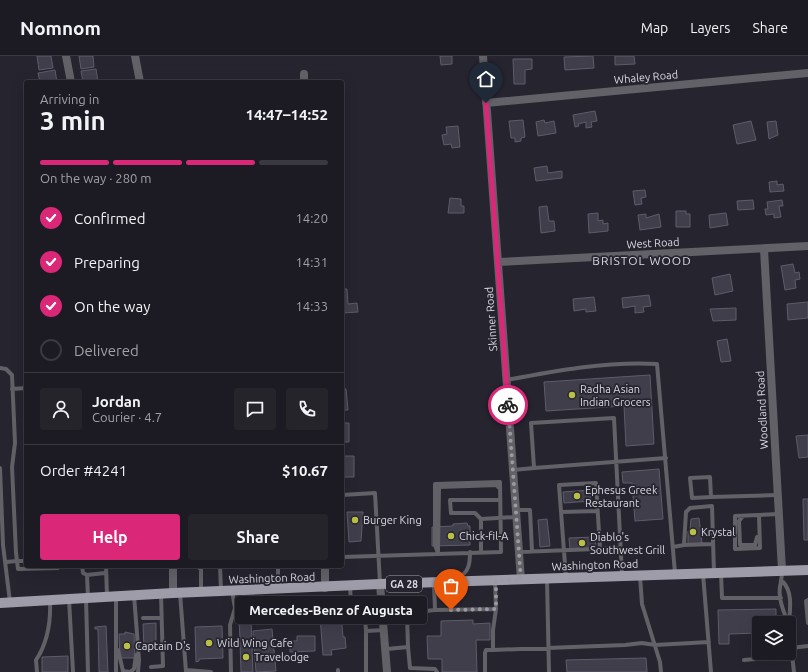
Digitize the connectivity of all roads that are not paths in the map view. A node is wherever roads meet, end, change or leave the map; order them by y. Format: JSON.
{"nodes":[{"id":1,"x":66,"y":56,"type":"edge"},
{"id":2,"x":136,"y":56,"type":"edge"},
{"id":3,"x":483,"y":56,"type":"edge"},
{"id":4,"x":808,"y":73,"type":"edge"},
{"id":5,"x":71,"y":80,"type":"edge"},
{"id":6,"x":140,"y":80,"type":"edge"},
{"id":7,"x":486,"y":103,"type":"junction"},
{"id":8,"x":808,"y":246,"type":"edge"},
{"id":9,"x":764,"y":249,"type":"junction"},
{"id":10,"x":498,"y":262,"type":"junction"},
{"id":11,"x":0,"y":368,"type":"edge"},
{"id":12,"x":506,"y":380,"type":"junction"},
{"id":13,"x":24,"y":388,"type":"edge"},
{"id":14,"x":12,"y":389,"type":"junction"},
{"id":15,"x":666,"y":458,"type":"junction"},
{"id":16,"x":616,"y":461,"type":"junction"},
{"id":17,"x":0,"y":468,"type":"edge"},
{"id":18,"x":534,"y":468,"type":"junction"},
{"id":19,"x":513,"y":470,"type":"junction"},
{"id":20,"x":344,"y":495,"type":"edge"},
{"id":21,"x":778,"y":495,"type":"junction"},
{"id":22,"x":500,"y":497,"type":"junction"},
{"id":23,"x":711,"y":498,"type":"junction"},
{"id":24,"x":597,"y":511,"type":"junction"},
{"id":25,"x":561,"y":512,"type":"junction"},
{"id":26,"x":516,"y":513,"type":"junction"},
{"id":27,"x":779,"y":514,"type":"junction"},
{"id":28,"x":759,"y":516,"type":"junction"},
{"id":29,"x":501,"y":518,"type":"junction"},
{"id":30,"x":481,"y":519,"type":"junction"},
{"id":31,"x":713,"y":544,"type":"junction"},
{"id":32,"x":684,"y":545,"type":"junction"},
{"id":33,"x":673,"y":547,"type":"junction"},
{"id":34,"x":621,"y":548,"type":"junction"},
{"id":35,"x":600,"y":549,"type":"junction"},
{"id":36,"x":563,"y":550,"type":"junction"},
{"id":37,"x":532,"y":551,"type":"junction"},
{"id":38,"x":470,"y":552,"type":"junction"},
{"id":39,"x":481,"y":552,"type":"junction"},
{"id":40,"x":519,"y":552,"type":"junction"},
{"id":41,"x":438,"y":554,"type":"junction"},
{"id":42,"x":378,"y":555,"type":"junction"},
{"id":43,"x":344,"y":557,"type":"edge"},
{"id":44,"x":17,"y":561,"type":"junction"},
{"id":45,"x":24,"y":561,"type":"edge"},
{"id":46,"x":6,"y":562,"type":"junction"},
{"id":47,"x":58,"y":568,"type":"edge"},
{"id":48,"x":82,"y":568,"type":"edge"},
{"id":49,"x":106,"y":568,"type":"edge"},
{"id":50,"x":173,"y":568,"type":"edge"},
{"id":51,"x":199,"y":568,"type":"edge"},
{"id":52,"x":220,"y":568,"type":"edge"},
{"id":53,"x":277,"y":568,"type":"edge"},
{"id":54,"x":324,"y":568,"type":"edge"},
{"id":55,"x":782,"y":570,"type":"junction"},
{"id":56,"x":808,"y":570,"type":"edge"},
{"id":57,"x":105,"y":573,"type":"junction"},
{"id":58,"x":703,"y":573,"type":"junction"},
{"id":59,"x":717,"y":573,"type":"junction"},
{"id":60,"x":675,"y":574,"type":"junction"},
{"id":61,"x":87,"y":575,"type":"junction"},
{"id":62,"x":622,"y":576,"type":"junction"},
{"id":63,"x":640,"y":576,"type":"junction"},
{"id":64,"x":547,"y":579,"type":"junction"},
{"id":65,"x":566,"y":579,"type":"junction"},
{"id":66,"x":521,"y":580,"type":"junction"},
{"id":67,"x":496,"y":581,"type":"junction"},
{"id":68,"x":783,"y":582,"type":"junction"},
{"id":69,"x":436,"y":583,"type":"junction"},
{"id":70,"x":380,"y":584,"type":"junction"},
{"id":71,"x":350,"y":586,"type":"junction"},
{"id":72,"x":326,"y":588,"type":"junction"},
{"id":73,"x":278,"y":589,"type":"junction"},
{"id":74,"x":221,"y":591,"type":"junction"},
{"id":75,"x":232,"y":591,"type":"junction"},
{"id":76,"x":201,"y":592,"type":"junction"},
{"id":77,"x":177,"y":593,"type":"junction"},
{"id":78,"x":161,"y":594,"type":"junction"},
{"id":79,"x":134,"y":595,"type":"junction"},
{"id":80,"x":111,"y":596,"type":"junction"},
{"id":81,"x":87,"y":598,"type":"junction"},
{"id":82,"x":781,"y":598,"type":"junction"},
{"id":83,"x":69,"y":599,"type":"junction"},
{"id":84,"x":50,"y":600,"type":"junction"},
{"id":85,"x":808,"y":600,"type":"edge"},
{"id":86,"x":5,"y":602,"type":"edge"},
{"id":87,"x":496,"y":609,"type":"junction"},
{"id":88,"x":435,"y":610,"type":"junction"},
{"id":89,"x":786,"y":616,"type":"edge"},
{"id":90,"x":789,"y":616,"type":"edge"},
{"id":91,"x":143,"y":618,"type":"dead end"},
{"id":92,"x":161,"y":618,"type":"junction"},
{"id":93,"x":808,"y":623,"type":"edge"},
{"id":94,"x":385,"y":630,"type":"junction"},
{"id":95,"x":366,"y":631,"type":"junction"},
{"id":96,"x":116,"y":638,"type":"junction"},
{"id":97,"x":137,"y":642,"type":"junction"},
{"id":98,"x":708,"y":642,"type":"junction"},
{"id":99,"x":656,"y":645,"type":"junction"},
{"id":100,"x":808,"y":646,"type":"edge"},
{"id":101,"x":408,"y":647,"type":"junction"},
{"id":102,"x":796,"y":647,"type":"edge"},
{"id":103,"x":387,"y":649,"type":"junction"},
{"id":104,"x":548,"y":649,"type":"junction"},
{"id":105,"x":493,"y":650,"type":"junction"},
{"id":106,"x":752,"y":659,"type":"edge"},
{"id":107,"x":744,"y":660,"type":"dead end"},
{"id":108,"x":792,"y":660,"type":"edge"},
{"id":109,"x":151,"y":667,"type":"dead end"},
{"id":110,"x":186,"y":671,"type":"edge"},
{"id":111,"x":37,"y":672,"type":"edge"},
{"id":112,"x":73,"y":672,"type":"edge"},
{"id":113,"x":88,"y":672,"type":"edge"},
{"id":114,"x":116,"y":672,"type":"edge"},
{"id":115,"x":138,"y":672,"type":"edge"},
{"id":116,"x":211,"y":672,"type":"edge"},
{"id":117,"x":231,"y":672,"type":"edge"},
{"id":118,"x":366,"y":672,"type":"edge"},
{"id":119,"x":387,"y":672,"type":"edge"},
{"id":120,"x":437,"y":672,"type":"edge"},
{"id":121,"x":485,"y":672,"type":"edge"},
{"id":122,"x":549,"y":672,"type":"edge"},
{"id":123,"x":661,"y":672,"type":"edge"},
{"id":124,"x":711,"y":672,"type":"edge"},
{"id":125,"x":794,"y":672,"type":"edge"}],
"edges":[{"from":1,"to":5,"type":"street"},
{"from":2,"to":6,"type":"street"},
{"from":3,"to":7,"type":"street","name":"Skinner Road"},
{"from":4,"to":7,"type":"street","name":"Whaley Road"},
{"from":7,"to":10,"type":"street","name":"Skinner Road"},
{"from":8,"to":9,"type":"street","name":"West Road"},
{"from":9,"to":10,"type":"street","name":"West Road"},
{"from":9,"to":21,"type":"street","name":"Woodland Road"},
{"from":10,"to":12,"type":"street","name":"Skinner Road"},
{"from":11,"to":14,"type":"lane"},
{"from":12,"to":15,"type":"lane"},
{"from":12,"to":19,"type":"street","name":"Skinner Road"},
{"from":13,"to":14,"type":"lane"},
{"from":14,"to":44,"type":"lane"},
{"from":15,"to":16,"type":"lane"},
{"from":15,"to":33,"type":"lane"},
{"from":16,"to":18,"type":"lane"},
{"from":16,"to":18,"type":"lane"},
{"from":16,"to":34,"type":"lane"},
{"from":17,"to":46,"type":"lane"},
{"from":18,"to":19,"type":"lane"},
{"from":19,"to":26,"type":"street","name":"Skinner Road"},
{"from":20,"to":42,"type":"lane"},
{"from":21,"to":23,"type":"lane"},
{"from":21,"to":27,"type":"street","name":"Woodland Road"},
{"from":22,"to":29,"type":"lane"},
{"from":22,"to":30,"type":"lane"},
{"from":22,"to":41,"type":"lane"},
{"from":23,"to":23,"type":"lane"},
{"from":24,"to":25,"type":"lane"},
{"from":24,"to":25,"type":"lane"},
{"from":24,"to":35,"type":"lane"},
{"from":25,"to":36,"type":"lane"},
{"from":26,"to":29,"type":"lane"},
{"from":26,"to":37,"type":"lane"},
{"from":26,"to":40,"type":"street","name":"Skinner Road"},
{"from":27,"to":28,"type":"lane"},
{"from":27,"to":55,"type":"street","name":"Woodland Road"},
{"from":28,"to":28,"type":"lane"},
{"from":29,"to":30,"type":"lane"},
{"from":29,"to":39,"type":"lane"},
{"from":30,"to":39,"type":"lane"},
{"from":31,"to":32,"type":"lane"},
{"from":31,"to":32,"type":"lane"},
{"from":31,"to":59,"type":"lane"},
{"from":32,"to":33,"type":"lane"},
{"from":33,"to":60,"type":"lane"},
{"from":34,"to":35,"type":"lane"},
{"from":34,"to":62,"type":"lane"},
{"from":35,"to":36,"type":"lane"},
{"from":36,"to":37,"type":"lane"},
{"from":36,"to":65,"type":"lane"},
{"from":37,"to":40,"type":"lane"},
{"from":38,"to":39,"type":"lane"},
{"from":38,"to":41,"type":"lane"},
{"from":38,"to":69,"type":"lane"},
{"from":40,"to":66,"type":"street","name":"Skinner Road"},
{"from":41,"to":42,"type":"lane"},
{"from":42,"to":43,"type":"lane"},
{"from":42,"to":70,"type":"lane"},
{"from":44,"to":45,"type":"lane"},
{"from":44,"to":46,"type":"lane"},
{"from":44,"to":47,"type":"lane"},
{"from":46,"to":86,"type":"lane"},
{"from":48,"to":61,"type":"lane"},
{"from":49,"to":57,"type":"lane"},
{"from":50,"to":77,"type":"street"},
{"from":51,"to":76,"type":"lane"},
{"from":52,"to":74,"type":"lane"},
{"from":53,"to":73,"type":"lane"},
{"from":54,"to":72,"type":"street"},
{"from":55,"to":56,"type":"main road","name":"Washington Road","number":"GA 28"},
{"from":55,"to":59,"type":"main road","name":"Washington Road","number":"GA 28"},
{"from":55,"to":68,"type":"lane"},
{"from":57,"to":61,"type":"lane"},
{"from":57,"to":80,"type":"lane"},
{"from":58,"to":59,"type":"main road","name":"Washington Road","number":"GA 28"},
{"from":58,"to":60,"type":"main road","name":"Washington Road","number":"GA 28"},
{"from":58,"to":98,"type":"lane"},
{"from":59,"to":82,"type":"lane"},
{"from":60,"to":63,"type":"main road","name":"Washington Road","number":"GA 28"},
{"from":61,"to":81,"type":"lane"},
{"from":62,"to":63,"type":"main road","name":"Washington Road","number":"GA 28"},
{"from":62,"to":65,"type":"main road","name":"Washington Road","number":"GA 28"},
{"from":63,"to":99,"type":"lane"},
{"from":64,"to":65,"type":"main road","name":"Washington Road","number":"GA 28"},
{"from":64,"to":66,"type":"main road","name":"Washington Road","number":"GA 28"},
{"from":64,"to":104,"type":"lane"},
{"from":66,"to":67,"type":"main road","name":"Washington Road","number":"GA 28"},
{"from":67,"to":69,"type":"main road","name":"Washington Road","number":"GA 28"},
{"from":67,"to":87,"type":"lane"},
{"from":68,"to":82,"type":"lane"},
{"from":68,"to":90,"type":"lane"},
{"from":69,"to":70,"type":"main road","name":"Washington Road","number":"GA 28"},
{"from":69,"to":88,"type":"lane"},
{"from":70,"to":71,"type":"main road","name":"Washington Road","number":"GA 28"},
{"from":70,"to":94,"type":"street"},
{"from":71,"to":72,"type":"main road","name":"Washington Road","number":"GA 28"},
{"from":71,"to":95,"type":"lane"},
{"from":72,"to":73,"type":"main road","name":"Washington Road","number":"GA 28"},
{"from":73,"to":75,"type":"main road","name":"Washington Road","number":"GA 28"},
{"from":74,"to":75,"type":"main road","name":"Washington Road","number":"GA 28"},
{"from":74,"to":76,"type":"main road","name":"Washington Road","number":"GA 28"},
{"from":75,"to":117,"type":"lane"},
{"from":76,"to":77,"type":"main road","name":"Washington Road","number":"GA 28"},
{"from":77,"to":78,"type":"main road","name":"Washington Road","number":"GA 28"},
{"from":77,"to":110,"type":"lane"},
{"from":78,"to":79,"type":"main road","name":"Washington Road","number":"GA 28"},
{"from":78,"to":92,"type":"lane"},
{"from":79,"to":80,"type":"main road","name":"Washington Road","number":"GA 28"},
{"from":79,"to":97,"type":"lane"},
{"from":80,"to":81,"type":"main road","name":"Washington Road","number":"GA 28"},
{"from":80,"to":96,"type":"lane"},
{"from":81,"to":83,"type":"main road","name":"Washington Road","number":"GA 28"},
{"from":81,"to":113,"type":"lane"},
{"from":82,"to":89,"type":"lane"},
{"from":83,"to":84,"type":"main road","name":"Washington Road","number":"GA 28"},
{"from":83,"to":112,"type":"lane"},
{"from":84,"to":86,"type":"main road","name":"Washington Road","number":"GA 28"},
{"from":84,"to":111,"type":"lane"},
{"from":85,"to":93,"type":"lane"},
{"from":87,"to":88,"type":"lane"},
{"from":87,"to":105,"type":"lane"},
{"from":88,"to":101,"type":"lane"},
{"from":91,"to":92,"type":"lane"},
{"from":92,"to":109,"type":"lane"},
{"from":94,"to":95,"type":"lane"},
{"from":94,"to":103,"type":"street"},
{"from":95,"to":118,"type":"lane"},
{"from":96,"to":97,"type":"lane"},
{"from":96,"to":114,"type":"lane"},
{"from":97,"to":115,"type":"lane"},
{"from":98,"to":99,"type":"lane"},
{"from":98,"to":124,"type":"lane"},
{"from":99,"to":104,"type":"lane"},
{"from":99,"to":123,"type":"lane"},
{"from":100,"to":102,"type":"lane"},
{"from":101,"to":103,"type":"lane"},
{"from":101,"to":120,"type":"lane"},
{"from":103,"to":119,"type":"street"},
{"from":104,"to":105,"type":"lane"},
{"from":104,"to":122,"type":"lane"},
{"from":105,"to":121,"type":"lane"},
{"from":106,"to":107,"type":"lane"},
{"from":108,"to":125,"type":"lane"},
{"from":110,"to":116,"type":"lane"}]}
